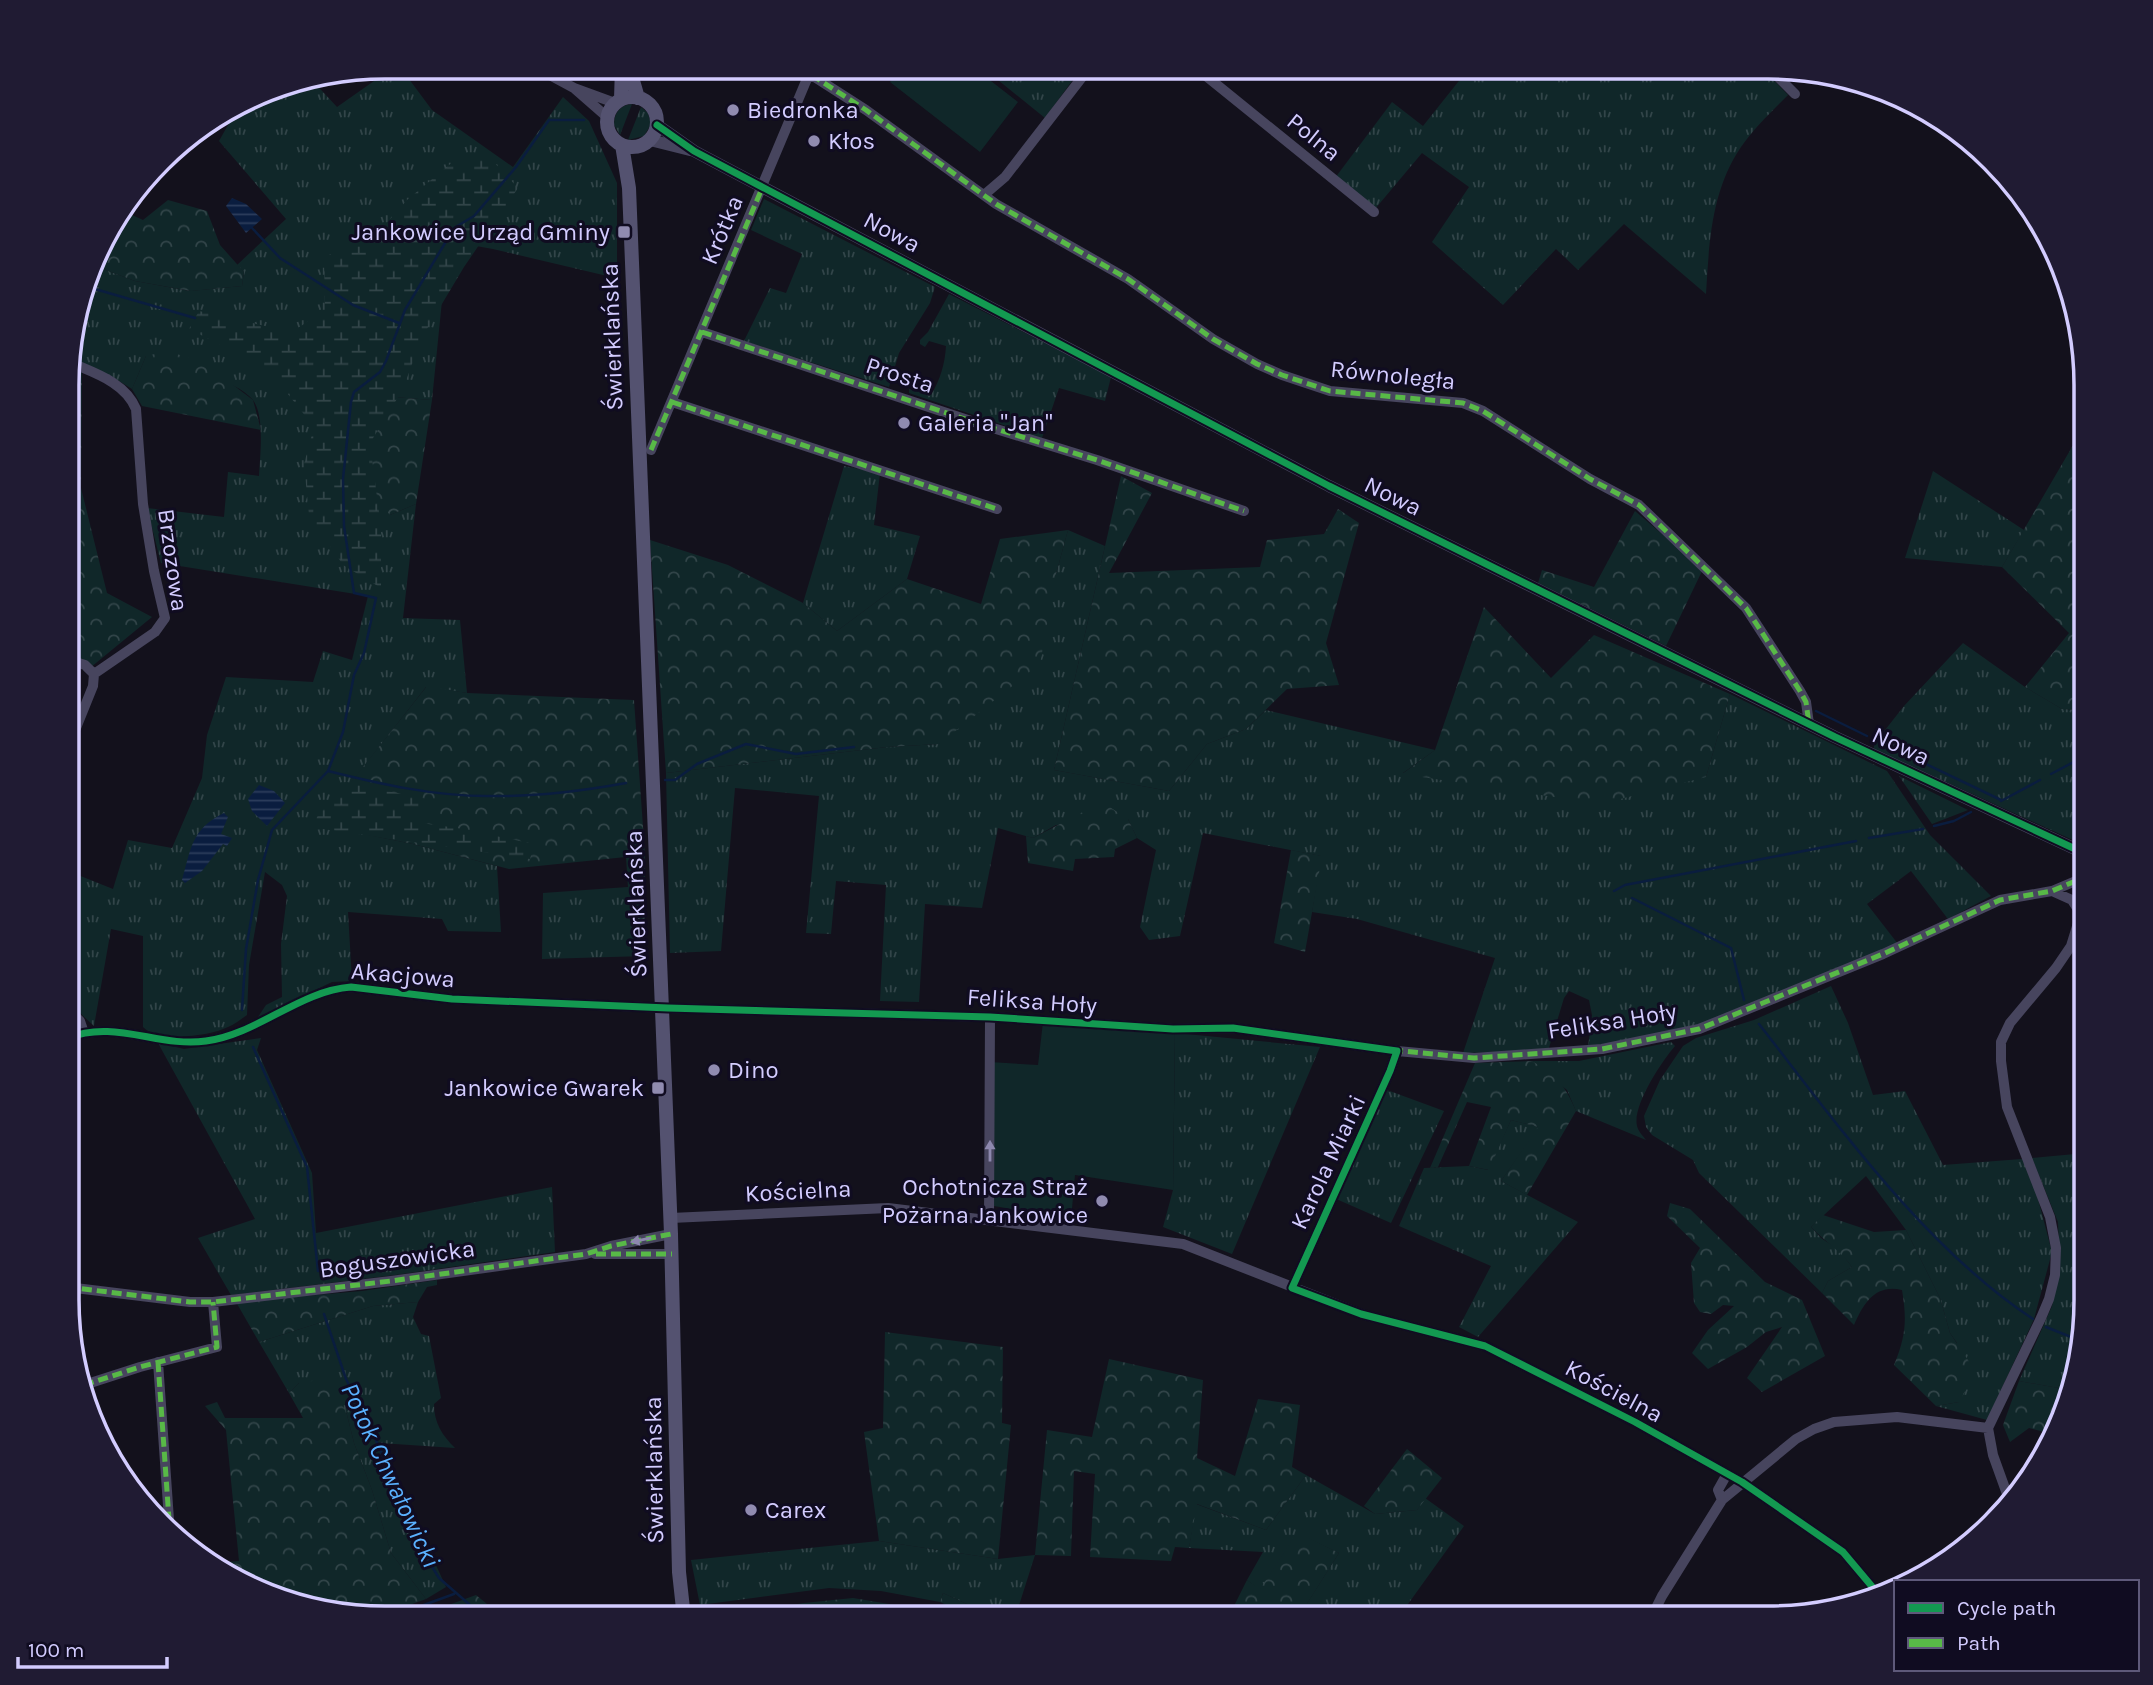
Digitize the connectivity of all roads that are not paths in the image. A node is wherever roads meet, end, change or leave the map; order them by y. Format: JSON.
{"nodes":[{"id":1,"x":558,"y":79,"type":"edge"},
{"id":2,"x":621,"y":79,"type":"edge"},
{"id":3,"x":632,"y":79,"type":"edge"},
{"id":4,"x":807,"y":79,"type":"edge"},
{"id":5,"x":817,"y":79,"type":"edge"},
{"id":6,"x":1081,"y":79,"type":"edge"},
{"id":7,"x":1210,"y":79,"type":"edge"},
{"id":8,"x":1780,"y":79,"type":"edge"},
{"id":9,"x":574,"y":88,"type":"junction"},
{"id":10,"x":1795,"y":94,"type":"dead end"},
{"id":11,"x":638,"y":98,"type":"junction"},
{"id":12,"x":618,"y":101,"type":"junction"},
{"id":13,"x":607,"y":117,"type":"junction"},
{"id":14,"x":657,"y":125,"type":"junction"},
{"id":15,"x":645,"y":143,"type":"junction"},
{"id":16,"x":622,"y":145,"type":"junction"},
{"id":17,"x":694,"y":151,"type":"junction"},
{"id":18,"x":763,"y":186,"type":"junction"},
{"id":19,"x":629,"y":188,"type":"junction"},
{"id":20,"x":984,"y":195,"type":"junction"},
{"id":21,"x":1374,"y":212,"type":"dead end"},
{"id":22,"x":702,"y":332,"type":"junction"},
{"id":23,"x":79,"y":367,"type":"edge"},
{"id":24,"x":672,"y":402,"type":"junction"},
{"id":25,"x":651,"y":450,"type":"dead end"},
{"id":26,"x":997,"y":509,"type":"dead end"},
{"id":27,"x":1244,"y":511,"type":"dead end"},
{"id":28,"x":79,"y":663,"type":"edge"},
{"id":29,"x":94,"y":674,"type":"junction"},
{"id":30,"x":79,"y":721,"type":"edge"},
{"id":31,"x":1809,"y":724,"type":"junction"},
{"id":32,"x":2074,"y":848,"type":"edge"},
{"id":33,"x":2074,"y":882,"type":"edge"},
{"id":34,"x":2052,"y":891,"type":"junction"},
{"id":35,"x":2074,"y":903,"type":"edge"},
{"id":36,"x":2074,"y":936,"type":"edge"},
{"id":37,"x":663,"y":1007,"type":"junction"},
{"id":38,"x":990,"y":1017,"type":"junction"},
{"id":39,"x":79,"y":1021,"type":"edge"},
{"id":40,"x":84,"y":1033,"type":"junction"},
{"id":41,"x":79,"y":1035,"type":"edge"},
{"id":42,"x":1397,"y":1051,"type":"junction"},
{"id":43,"x":671,"y":1218,"type":"junction"},
{"id":44,"x":989,"y":1219,"type":"junction"},
{"id":45,"x":671,"y":1234,"type":"junction"},
{"id":46,"x":586,"y":1254,"type":"junction"},
{"id":47,"x":672,"y":1254,"type":"junction"},
{"id":48,"x":79,"y":1288,"type":"edge"},
{"id":49,"x":1292,"y":1288,"type":"junction"},
{"id":50,"x":213,"y":1302,"type":"junction"},
{"id":51,"x":158,"y":1362,"type":"junction"},
{"id":52,"x":90,"y":1383,"type":"edge"},
{"id":53,"x":1988,"y":1428,"type":"junction"},
{"id":54,"x":1727,"y":1474,"type":"junction"},
{"id":55,"x":1742,"y":1482,"type":"junction"},
{"id":56,"x":2006,"y":1492,"type":"edge"},
{"id":57,"x":1722,"y":1500,"type":"junction"},
{"id":58,"x":169,"y":1518,"type":"edge"},
{"id":59,"x":1873,"y":1588,"type":"edge"},
{"id":60,"x":682,"y":1606,"type":"edge"},
{"id":61,"x":1657,"y":1606,"type":"edge"}],
"edges":[{"from":1,"to":9,"type":"street"},
{"from":2,"to":12,"type":"main road"},
{"from":3,"to":11,"type":"main road"},
{"from":4,"to":18,"type":"street","name":"Krótka"},
{"from":5,"to":20,"type":"street","name":"Równoległa"},
{"from":6,"to":20,"type":"street"},
{"from":7,"to":21,"type":"street","name":"Polna"},
{"from":8,"to":10,"type":"street"},
{"from":9,"to":12,"type":"street"},
{"from":9,"to":13,"type":"street"},
{"from":11,"to":12,"type":"main road"},
{"from":11,"to":14,"type":"main road"},
{"from":12,"to":13,"type":"main road"},
{"from":13,"to":16,"type":"main road"},
{"from":14,"to":15,"type":"main road"},
{"from":14,"to":17,"type":"street","name":"Nowa"},
{"from":15,"to":16,"type":"main road"},
{"from":15,"to":17,"type":"street","name":"Nowa"},
{"from":15,"to":19,"type":"main road","name":"Świerklańska"},
{"from":16,"to":19,"type":"main road","name":"Świerklańska"},
{"from":17,"to":18,"type":"street","name":"Nowa"},
{"from":18,"to":22,"type":"street","name":"Krótka"},
{"from":18,"to":31,"type":"street","name":"Nowa"},
{"from":19,"to":37,"type":"main road","name":"Świerklańska"},
{"from":20,"to":31,"type":"street","name":"Równoległa"},
{"from":22,"to":24,"type":"street","name":"Krótka"},
{"from":22,"to":27,"type":"street","name":"Prosta"},
{"from":23,"to":29,"type":"street","name":"Brzozowa"},
{"from":24,"to":25,"type":"street","name":"Krótka"},
{"from":24,"to":26,"type":"street"},
{"from":28,"to":29,"type":"street"},
{"from":29,"to":30,"type":"street"},
{"from":31,"to":32,"type":"street","name":"Nowa"},
{"from":33,"to":34,"type":"street","name":"Feliksa Hoły"},
{"from":34,"to":35,"type":"street"},
{"from":34,"to":42,"type":"street","name":"Feliksa Hoły"},
{"from":36,"to":53,"type":"street"},
{"from":37,"to":38,"type":"street","name":"Feliksa Hoły"},
{"from":37,"to":40,"type":"street","name":"Akacjowa"},
{"from":37,"to":43,"type":"main road","name":"Świerklańska"},
{"from":38,"to":42,"type":"street","name":"Feliksa Hoły"},
{"from":44,"to":38,"type":"street","one_way":true},
{"from":39,"to":40,"type":"street"},
{"from":40,"to":41,"type":"street","name":"Akacjowa"},
{"from":42,"to":49,"type":"street","name":"Karola Miarki"},
{"from":43,"to":44,"type":"street","name":"Kościelna"},
{"from":43,"to":45,"type":"main road","name":"Świerklańska"},
{"from":44,"to":49,"type":"street","name":"Kościelna"},
{"from":45,"to":46,"type":"street","name":"Boguszowicka","one_way":true},
{"from":45,"to":47,"type":"main road","name":"Świerklańska"},
{"from":46,"to":47,"type":"street","name":"Boguszowicka"},
{"from":46,"to":50,"type":"street","name":"Boguszowicka"},
{"from":47,"to":60,"type":"main road","name":"Świerklańska"},
{"from":48,"to":50,"type":"street","name":"Boguszowicka"},
{"from":49,"to":54,"type":"street","name":"Kościelna"},
{"from":50,"to":51,"type":"street"},
{"from":51,"to":52,"type":"street"},
{"from":51,"to":58,"type":"street"},
{"from":53,"to":55,"type":"street"},
{"from":53,"to":56,"type":"street"},
{"from":54,"to":55,"type":"street","name":"Kościelna"},
{"from":54,"to":57,"type":"street"},
{"from":55,"to":57,"type":"street"},
{"from":55,"to":59,"type":"street","name":"Kościelna"},
{"from":57,"to":61,"type":"street"}]}
